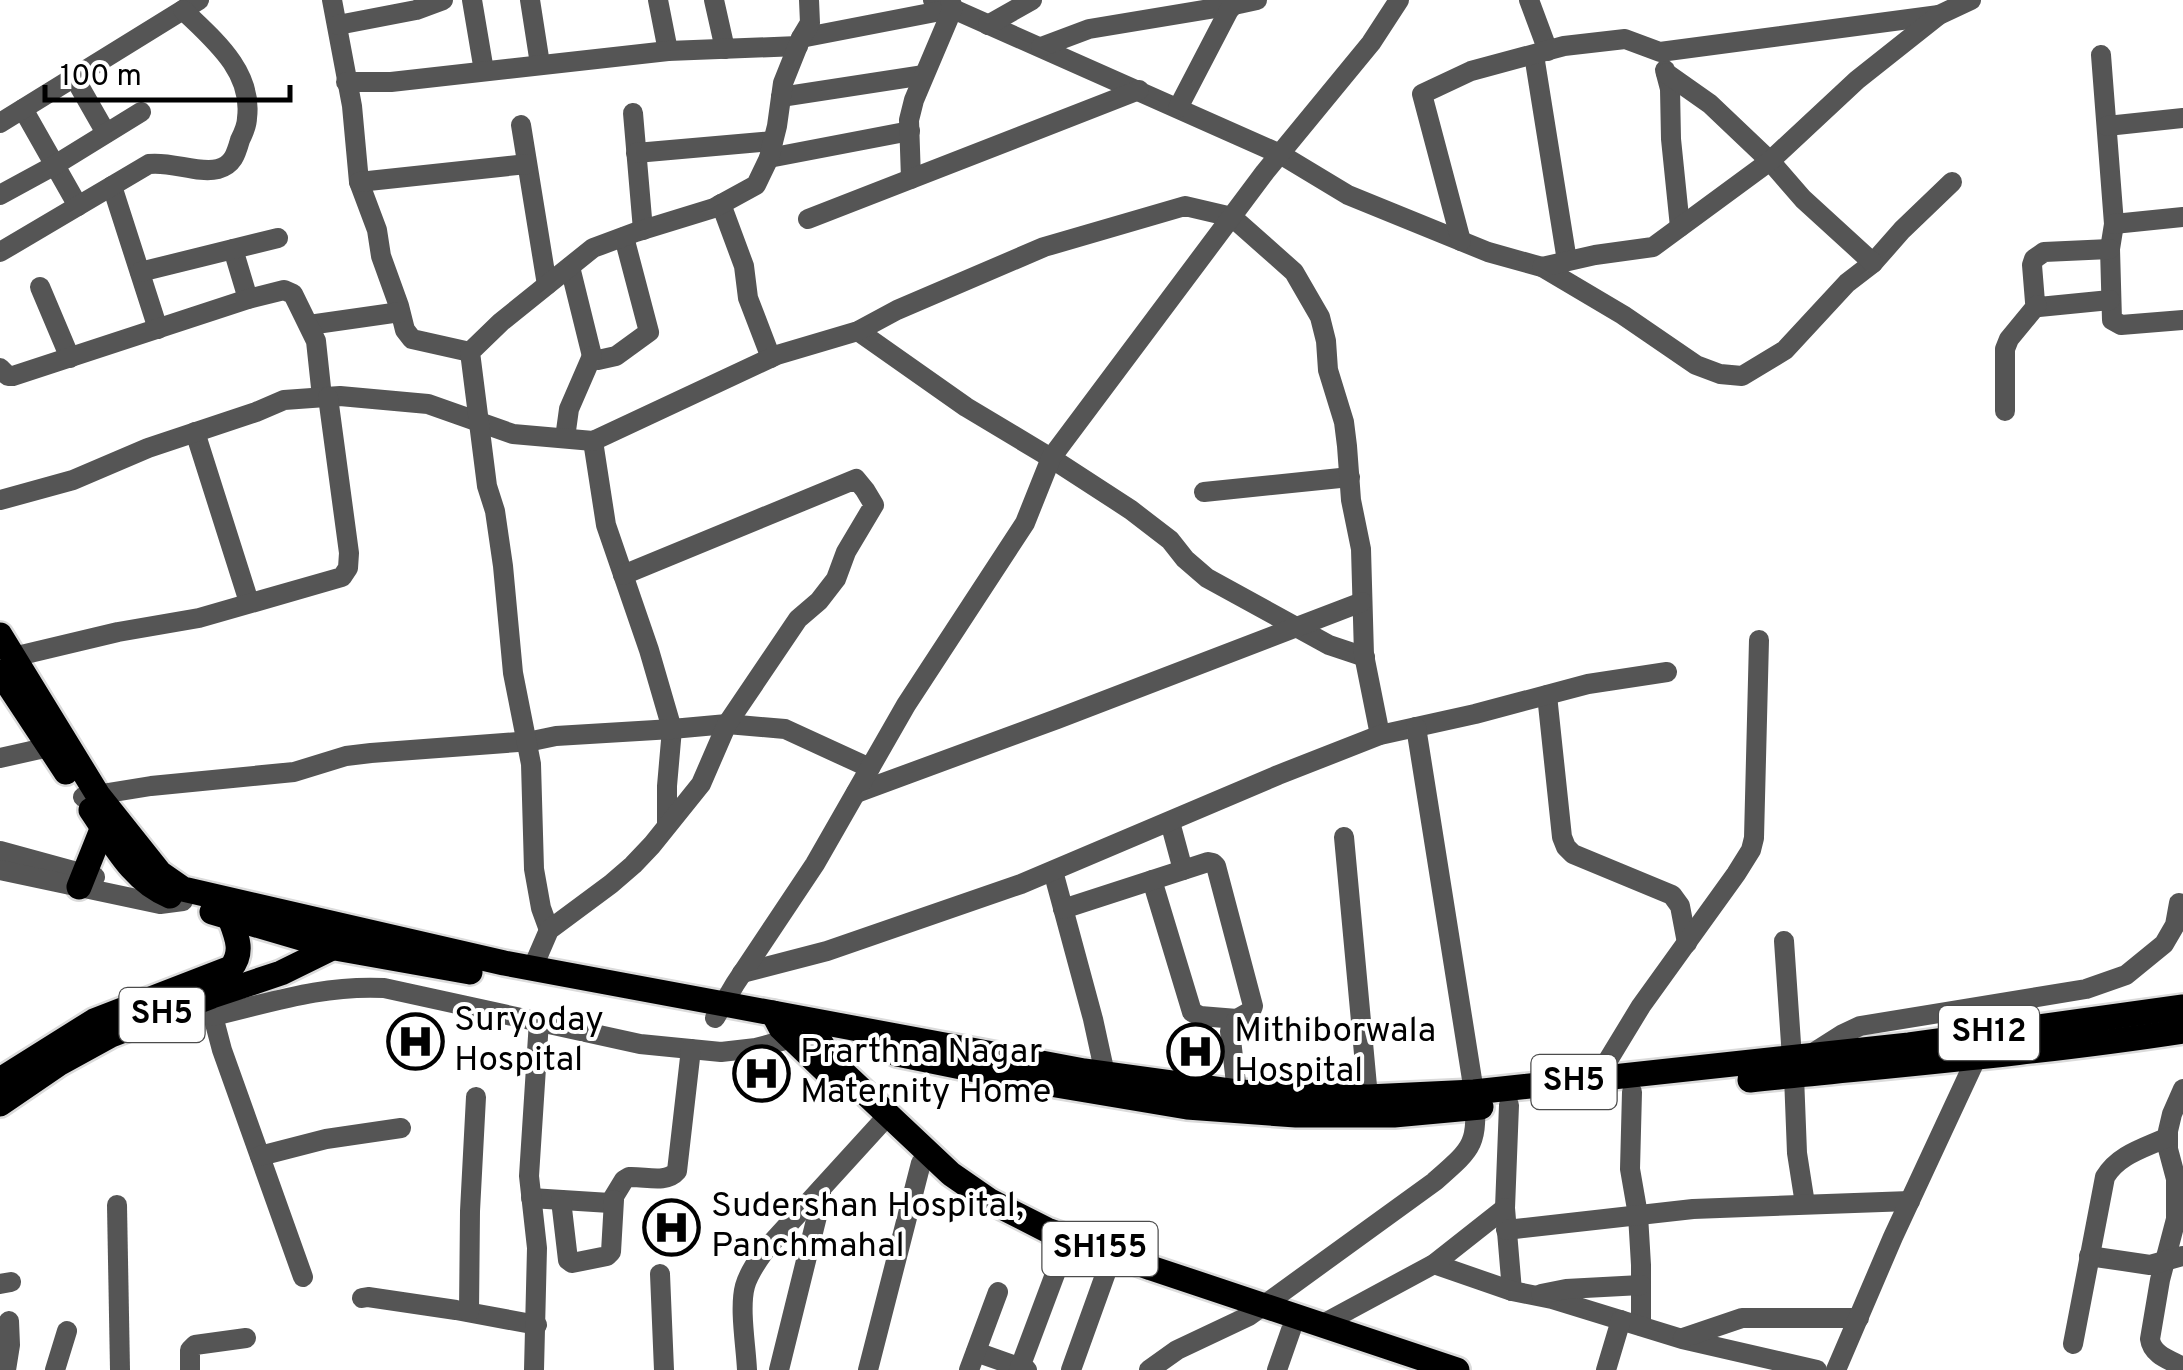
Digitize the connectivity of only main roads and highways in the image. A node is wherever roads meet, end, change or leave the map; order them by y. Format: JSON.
{"nodes":[{"id":1,"x":4,"y":655,"type":"edge"},
{"id":2,"x":90,"y":796,"type":"junction"},
{"id":3,"x":103,"y":827,"type":"junction"},
{"id":4,"x":81,"y":880,"type":"road end"},
{"id":5,"x":196,"y":899,"type":"junction"},
{"id":6,"x":346,"y":943,"type":"junction"},
{"id":7,"x":2183,"y":1007,"type":"edge"},
{"id":8,"x":719,"y":1011,"type":"junction"},
{"id":9,"x":782,"y":1027,"type":"junction"},
{"id":10,"x":815,"y":1029,"type":"junction"},
{"id":11,"x":2183,"y":1031,"type":"edge"},
{"id":12,"x":1983,"y":1044,"type":"junction"},
{"id":13,"x":1909,"y":1045,"type":"joint"},
{"id":14,"x":1798,"y":1063,"type":"junction"},
{"id":15,"x":0,"y":1080,"type":"edge"},
{"id":16,"x":1475,"y":1099,"type":"junction"},
{"id":17,"x":0,"y":1104,"type":"edge"},
{"id":18,"x":1256,"y":1310,"type":"junction"},
{"id":19,"x":1410,"y":1370,"type":"edge"},
{"id":20,"x":1457,"y":1370,"type":"edge"}],
"edges":[{"from":1,"to":2,"type":"main road"},
{"from":1,"to":2,"type":"main road"},
{"from":2,"to":3,"type":"main road"},
{"from":2,"to":5,"type":"main road"},
{"from":3,"to":4,"type":"main road"},
{"from":3,"to":5,"type":"main road"},
{"from":5,"to":6,"type":"main road"},
{"from":5,"to":15,"type":"main road","number":"SH5"},
{"from":6,"to":8,"type":"main road"},
{"from":6,"to":8,"type":"main road"},
{"from":6,"to":17,"type":"main road","name":"SH5","number":"SH5"},
{"from":7,"to":12,"type":"main road","number":"SH12"},
{"from":8,"to":9,"type":"main road"},
{"from":9,"to":10,"type":"main road"},
{"from":9,"to":18,"type":"main road","number":"SH155"},
{"from":10,"to":16,"type":"main road","number":"SH5"},
{"from":10,"to":16,"type":"main road"},
{"from":10,"to":18,"type":"main road","number":"SH155"},
{"from":11,"to":12,"type":"main road"},
{"from":12,"to":13,"type":"main road","number":"SH12"},
{"from":12,"to":14,"type":"main road"},
{"from":13,"to":14,"type":"main road","number":"SH5"},
{"from":14,"to":16,"type":"main road","number":"SH5"},
{"from":14,"to":16,"type":"main road"},
{"from":18,"to":19,"type":"main road","number":"SH155"},
{"from":18,"to":20,"type":"main road","number":"SH155"}]}
